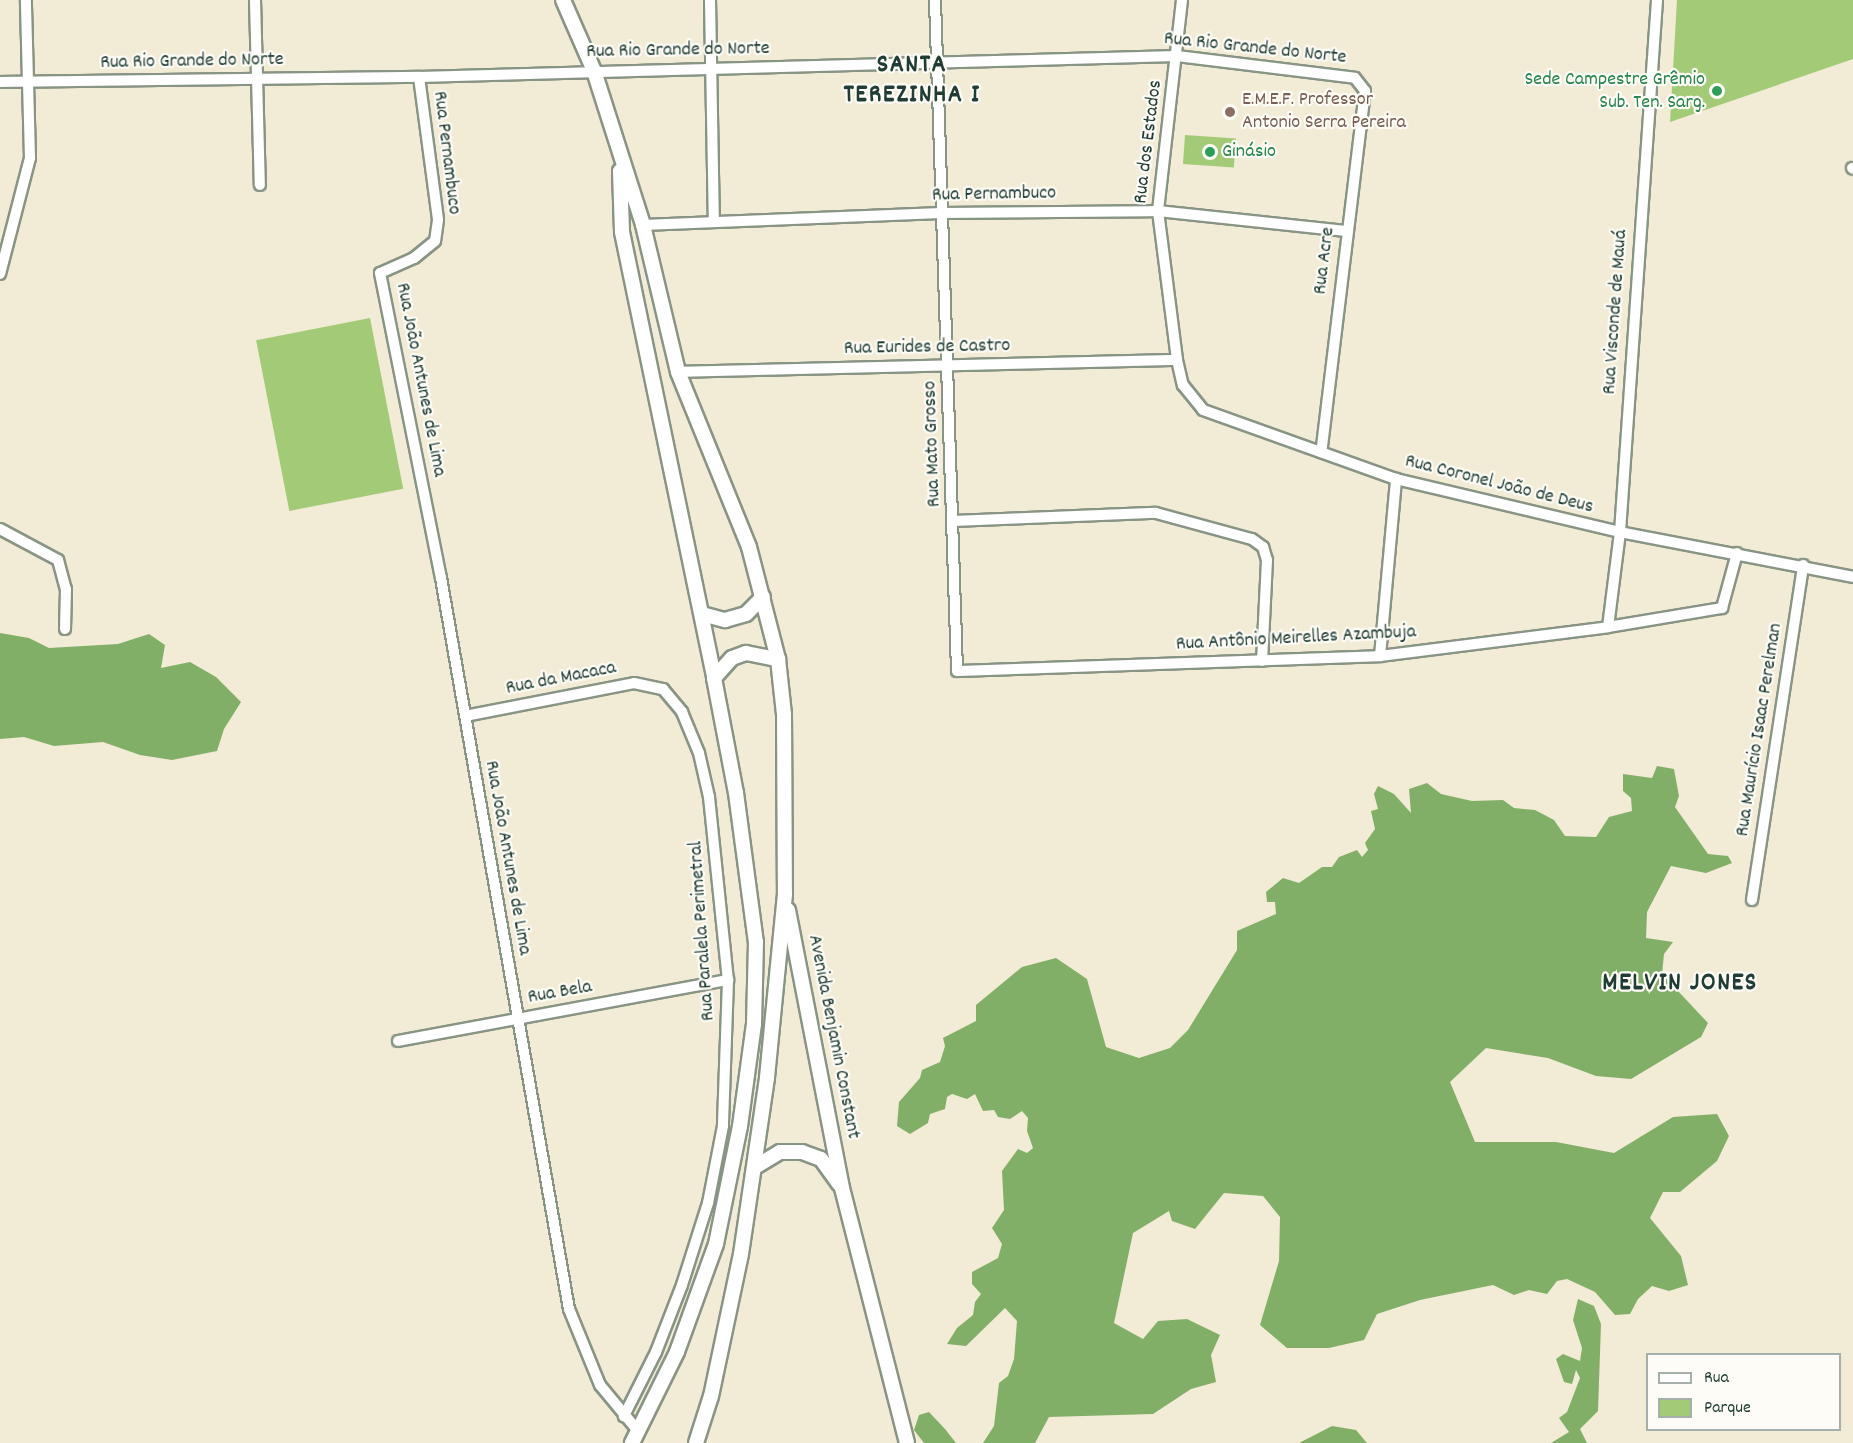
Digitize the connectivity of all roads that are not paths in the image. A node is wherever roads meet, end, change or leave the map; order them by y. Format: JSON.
{"nodes":[{"id":1,"x":26,"y":0,"type":"edge"},
{"id":2,"x":255,"y":0,"type":"edge"},
{"id":3,"x":563,"y":0,"type":"edge"},
{"id":4,"x":710,"y":0,"type":"edge"},
{"id":5,"x":935,"y":0,"type":"edge"},
{"id":6,"x":1182,"y":0,"type":"edge"},
{"id":7,"x":1657,"y":0,"type":"edge"},
{"id":8,"x":1177,"y":56,"type":"junction"},
{"id":9,"x":937,"y":61,"type":"junction"},
{"id":10,"x":711,"y":69,"type":"junction"},
{"id":11,"x":594,"y":71,"type":"junction"},
{"id":12,"x":419,"y":77,"type":"junction"},
{"id":13,"x":1355,"y":78,"type":"joint"},
{"id":14,"x":257,"y":80,"type":"junction"},
{"id":15,"x":0,"y":82,"type":"edge"},
{"id":16,"x":29,"y":82,"type":"junction"},
{"id":17,"x":619,"y":154,"type":"junction"},
{"id":18,"x":260,"y":184,"type":"dead end"},
{"id":19,"x":1158,"y":211,"type":"junction"},
{"id":20,"x":941,"y":213,"type":"junction"},
{"id":21,"x":714,"y":220,"type":"junction"},
{"id":22,"x":642,"y":225,"type":"junction"},
{"id":23,"x":1346,"y":231,"type":"junction"},
{"id":24,"x":380,"y":273,"type":"joint"},
{"id":25,"x":0,"y":274,"type":"edge"},
{"id":26,"x":1177,"y":360,"type":"junction"},
{"id":27,"x":948,"y":366,"type":"junction"},
{"id":28,"x":678,"y":372,"type":"junction"},
{"id":29,"x":1321,"y":452,"type":"junction"},
{"id":30,"x":1396,"y":479,"type":"junction"},
{"id":31,"x":953,"y":521,"type":"junction"},
{"id":32,"x":0,"y":529,"type":"edge"},
{"id":33,"x":1620,"y":532,"type":"junction"},
{"id":34,"x":1737,"y":553,"type":"junction"},
{"id":35,"x":1803,"y":565,"type":"junction"},
{"id":36,"x":1853,"y":577,"type":"edge"},
{"id":37,"x":763,"y":597,"type":"junction"},
{"id":38,"x":702,"y":614,"type":"junction"},
{"id":39,"x":1608,"y":627,"type":"junction"},
{"id":40,"x":65,"y":629,"type":"dead end"},
{"id":41,"x":1380,"y":656,"type":"junction"},
{"id":42,"x":778,"y":659,"type":"junction"},
{"id":43,"x":1262,"y":661,"type":"junction"},
{"id":44,"x":957,"y":671,"type":"joint"},
{"id":45,"x":714,"y":678,"type":"junction"},
{"id":46,"x":663,"y":689,"type":"joint"},
{"id":47,"x":465,"y":716,"type":"junction"},
{"id":48,"x":785,"y":894,"type":"junction"},
{"id":49,"x":1752,"y":900,"type":"dead end"},
{"id":50,"x":728,"y":980,"type":"junction"},
{"id":51,"x":516,"y":1019,"type":"junction"},
{"id":52,"x":398,"y":1041,"type":"dead end"},
{"id":53,"x":755,"y":1167,"type":"junction"},
{"id":54,"x":842,"y":1188,"type":"junction"},
{"id":55,"x":624,"y":1416,"type":"junction"},
{"id":56,"x":635,"y":1438,"type":"edge"},
{"id":57,"x":696,"y":1443,"type":"edge"},
{"id":58,"x":908,"y":1443,"type":"edge"}],
"edges":[{"from":1,"to":16,"type":"street"},
{"from":2,"to":14,"type":"street"},
{"from":3,"to":11,"type":"main road"},
{"from":4,"to":10,"type":"street"},
{"from":5,"to":9,"type":"street","name":"Rua Mato Grosso"},
{"from":6,"to":8,"type":"street","name":"Rua dos Estados"},
{"from":7,"to":33,"type":"street","name":"Rua Visconde de Mauá"},
{"from":8,"to":9,"type":"street","name":"Rua Rio Grande do Norte"},
{"from":8,"to":13,"type":"street","name":"Rua Rio Grande do Norte"},
{"from":8,"to":19,"type":"street","name":"Rua dos Estados"},
{"from":9,"to":10,"type":"street","name":"Rua Rio Grande do Norte"},
{"from":9,"to":20,"type":"street","name":"Rua Mato Grosso"},
{"from":10,"to":11,"type":"street","name":"Rua Rio Grande do Norte"},
{"from":10,"to":21,"type":"street"},
{"from":11,"to":12,"type":"street","name":"Rua Rio Grande do Norte"},
{"from":11,"to":17,"type":"main road"},
{"from":12,"to":14,"type":"street","name":"Rua Rio Grande do Norte"},
{"from":12,"to":24,"type":"street","name":"Rua Pernambuco"},
{"from":13,"to":23,"type":"street","name":"Rua Acre"},
{"from":14,"to":16,"type":"street","name":"Rua Rio Grande do Norte"},
{"from":14,"to":18,"type":"street"},
{"from":15,"to":16,"type":"street","name":"Rua Rio Grande do Norte"},
{"from":16,"to":25,"type":"street"},
{"from":17,"to":22,"type":"main road"},
{"from":17,"to":38,"type":"main road"},
{"from":19,"to":20,"type":"street","name":"Rua Pernambuco"},
{"from":19,"to":23,"type":"street","name":"Rua Pernambuco"},
{"from":19,"to":26,"type":"street","name":"Rua dos Estados"},
{"from":20,"to":21,"type":"street","name":"Rua Pernambuco"},
{"from":20,"to":27,"type":"street","name":"Rua Mato Grosso"},
{"from":21,"to":22,"type":"street","name":"Rua Pernambuco"},
{"from":22,"to":28,"type":"main road"},
{"from":23,"to":29,"type":"street","name":"Rua Acre"},
{"from":24,"to":47,"type":"street","name":"Rua João Antunes de Lima"},
{"from":26,"to":27,"type":"street","name":"Rua Eurides de Castro"},
{"from":26,"to":29,"type":"street","name":"Rua Coronel João de Deus"},
{"from":27,"to":28,"type":"street","name":"Rua Eurides de Castro"},
{"from":27,"to":31,"type":"street","name":"Rua Mato Grosso"},
{"from":28,"to":37,"type":"main road"},
{"from":29,"to":30,"type":"street","name":"Rua Coronel João de Deus"},
{"from":30,"to":33,"type":"street","name":"Rua Coronel João de Deus"},
{"from":30,"to":41,"type":"street"},
{"from":31,"to":43,"type":"street"},
{"from":31,"to":44,"type":"street","name":"Rua Mato Grosso"},
{"from":32,"to":40,"type":"street"},
{"from":33,"to":34,"type":"street","name":"Rua Coronel João de Deus"},
{"from":33,"to":39,"type":"street","name":"Rua Visconde de Mauá"},
{"from":34,"to":35,"type":"street","name":"Rua Coronel João de Deus"},
{"from":34,"to":39,"type":"street","name":"Rua Antônio Meirelles Azambuja"},
{"from":35,"to":36,"type":"street","name":"Rua Coronel João de Deus"},
{"from":35,"to":49,"type":"street","name":"Rua Maurício Isaac Perelman"},
{"from":37,"to":38,"type":"main road"},
{"from":37,"to":42,"type":"main road"},
{"from":38,"to":45,"type":"main road"},
{"from":39,"to":41,"type":"street","name":"Rua Antônio Meirelles Azambuja"},
{"from":41,"to":43,"type":"street","name":"Rua Antônio Meirelles Azambuja"},
{"from":42,"to":45,"type":"main road"},
{"from":42,"to":48,"type":"main road"},
{"from":43,"to":44,"type":"street","name":"Rua Antônio Meirelles Azambuja"},
{"from":45,"to":56,"type":"main road"},
{"from":46,"to":47,"type":"street","name":"Rua da Macaca"},
{"from":46,"to":50,"type":"street","name":"Rua Paralela Perimetral"},
{"from":47,"to":51,"type":"street","name":"Rua João Antunes de Lima"},
{"from":48,"to":53,"type":"main road"},
{"from":48,"to":54,"type":"main road","name":"Avenida Benjamin Constant"},
{"from":50,"to":51,"type":"street","name":"Rua Bela"},
{"from":50,"to":55,"type":"street","name":"Rua Paralela Perimetral"},
{"from":51,"to":52,"type":"street","name":"Rua Bela"},
{"from":51,"to":55,"type":"street","name":"Rua João Antunes de Lima"},
{"from":53,"to":54,"type":"main road","name":"Avenida Benjamin Constant"},
{"from":53,"to":57,"type":"main road"},
{"from":54,"to":58,"type":"main road","name":"Avenida Benjamin Constant"},
{"from":55,"to":56,"type":"street","name":"Rua João Antunes de Lima"}]}
